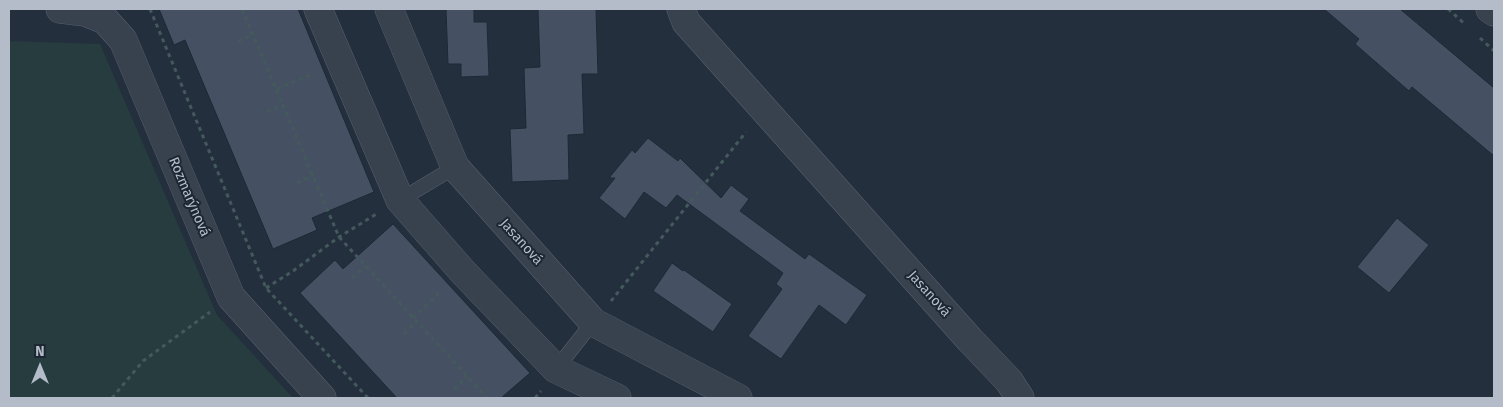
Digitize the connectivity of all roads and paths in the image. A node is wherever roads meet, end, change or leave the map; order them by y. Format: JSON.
{"nodes":[{"id":1,"x":60,"y":9,"type":"edge"},
{"id":2,"x":150,"y":9,"type":"edge"},
{"id":3,"x":242,"y":9,"type":"edge"},
{"id":4,"x":318,"y":9,"type":"edge"},
{"id":5,"x":389,"y":9,"type":"edge"},
{"id":6,"x":681,"y":9,"type":"edge"},
{"id":7,"x":1490,"y":9,"type":"edge"},
{"id":8,"x":1494,"y":12,"type":"edge"},
{"id":9,"x":254,"y":34,"type":"junction"},
{"id":10,"x":238,"y":41,"type":"dead end"},
{"id":11,"x":305,"y":77,"type":"dead end"},
{"id":12,"x":277,"y":89,"type":"junction"},
{"id":13,"x":284,"y":105,"type":"junction"},
{"id":14,"x":267,"y":112,"type":"dead end"},
{"id":15,"x":751,"y":126,"type":"dead end"},
{"id":16,"x":455,"y":167,"type":"junction"},
{"id":17,"x":313,"y":175,"type":"junction"},
{"id":18,"x":297,"y":183,"type":"dead end"},
{"id":19,"x":400,"y":200,"type":"junction"},
{"id":20,"x":358,"y":225,"type":"dead end"},
{"id":21,"x":339,"y":237,"type":"junction"},
{"id":22,"x":365,"y":266,"type":"junction"},
{"id":23,"x":352,"y":278,"type":"dead end"},
{"id":24,"x":266,"y":288,"type":"junction"},
{"id":25,"x":435,"y":297,"type":"dead end"},
{"id":26,"x":230,"y":298,"type":"junction"},
{"id":27,"x":413,"y":318,"type":"junction"},
{"id":28,"x":416,"y":322,"type":"junction"},
{"id":29,"x":593,"y":322,"type":"junction"},
{"id":30,"x":404,"y":334,"type":"dead end"},
{"id":31,"x":556,"y":369,"type":"junction"},
{"id":32,"x":467,"y":376,"type":"junction"},
{"id":33,"x":454,"y":389,"type":"dead end"},
{"id":34,"x":112,"y":398,"type":"edge"},
{"id":35,"x":322,"y":398,"type":"edge"},
{"id":36,"x":368,"y":398,"type":"edge"},
{"id":37,"x":488,"y":398,"type":"edge"},
{"id":38,"x":616,"y":398,"type":"edge"},
{"id":39,"x":738,"y":398,"type":"edge"},
{"id":40,"x":1020,"y":398,"type":"edge"}],
"edges":[{"from":1,"to":26,"type":"street","name":"Rozmarýnová"},
{"from":2,"to":24,"type":"path"},
{"from":3,"to":9,"type":"path"},
{"from":4,"to":19,"type":"street"},
{"from":5,"to":16,"type":"street","name":"Jasanová"},
{"from":6,"to":40,"type":"street","name":"Jasanová"},
{"from":7,"to":8,"type":"street"},
{"from":9,"to":10,"type":"path"},
{"from":9,"to":12,"type":"path"},
{"from":11,"to":12,"type":"path"},
{"from":12,"to":13,"type":"path"},
{"from":13,"to":14,"type":"path"},
{"from":13,"to":17,"type":"path"},
{"from":15,"to":29,"type":"path"},
{"from":16,"to":19,"type":"lane"},
{"from":16,"to":29,"type":"street","name":"Jasanová"},
{"from":17,"to":18,"type":"path"},
{"from":17,"to":21,"type":"path"},
{"from":19,"to":31,"type":"street"},
{"from":20,"to":21,"type":"path"},
{"from":21,"to":22,"type":"path"},
{"from":21,"to":24,"type":"path"},
{"from":22,"to":23,"type":"path"},
{"from":22,"to":27,"type":"path"},
{"from":24,"to":36,"type":"path"},
{"from":25,"to":27,"type":"path"},
{"from":26,"to":34,"type":"path"},
{"from":26,"to":35,"type":"street","name":"Rozmarýnová"},
{"from":27,"to":28,"type":"path"},
{"from":28,"to":30,"type":"path"},
{"from":28,"to":32,"type":"path"},
{"from":29,"to":31,"type":"lane"},
{"from":29,"to":39,"type":"street","name":"Jasanová"},
{"from":31,"to":38,"type":"street"},
{"from":32,"to":33,"type":"path"},
{"from":32,"to":37,"type":"path"}]}
